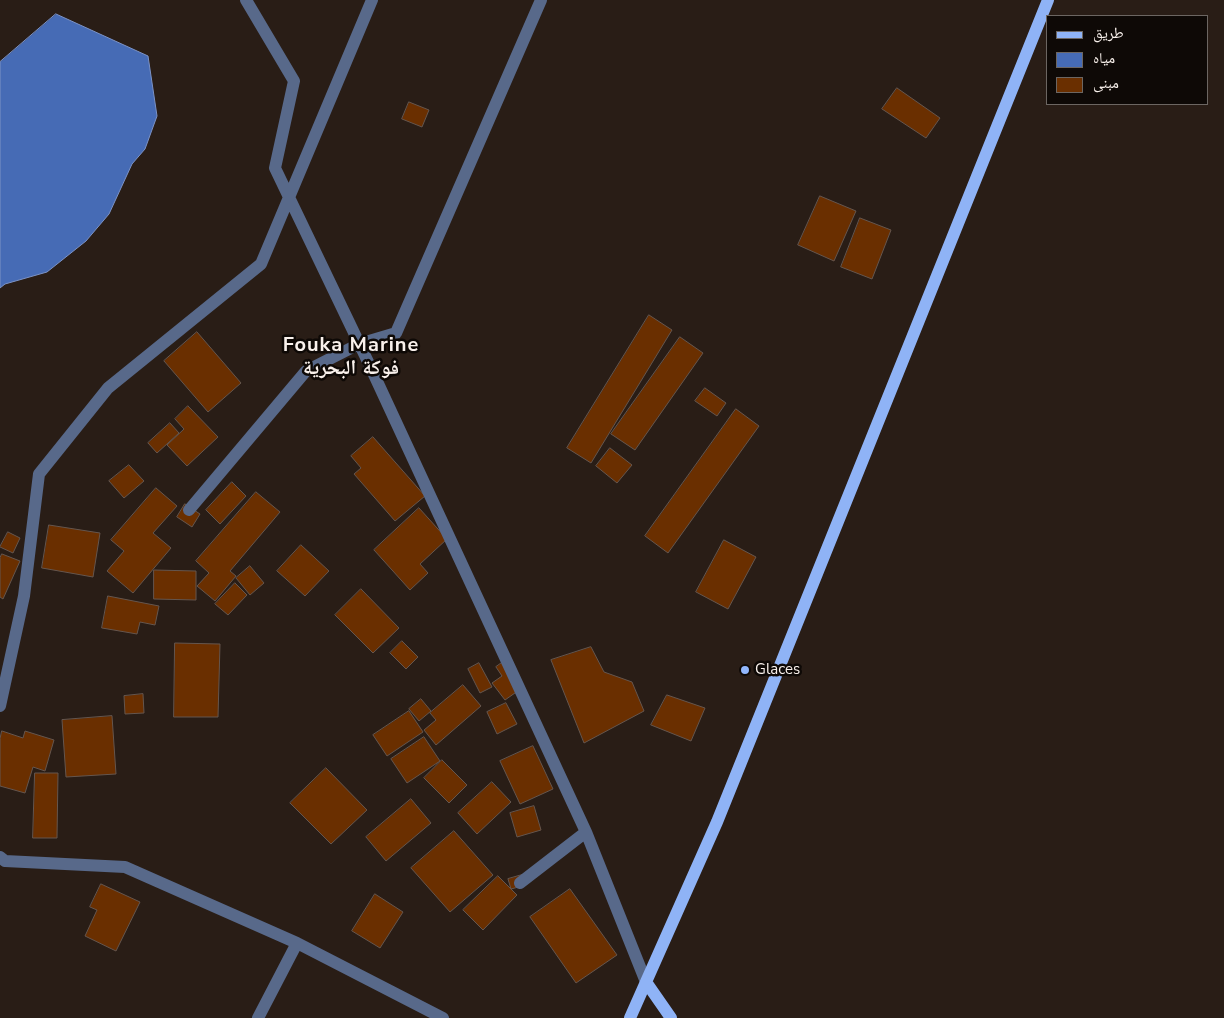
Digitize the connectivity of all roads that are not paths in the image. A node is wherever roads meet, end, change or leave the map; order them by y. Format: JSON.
{"nodes":[{"id":1,"x":246,"y":0,"type":"edge"},
{"id":2,"x":372,"y":0,"type":"edge"},
{"id":3,"x":541,"y":0,"type":"edge"},
{"id":4,"x":1048,"y":0,"type":"edge"},
{"id":5,"x":289,"y":198,"type":"junction"},
{"id":6,"x":359,"y":344,"type":"junction"},
{"id":7,"x":189,"y":510,"type":"dead end"},
{"id":8,"x":0,"y":706,"type":"edge"},
{"id":9,"x":586,"y":832,"type":"junction"},
{"id":10,"x":0,"y":856,"type":"edge"},
{"id":11,"x":520,"y":882,"type":"dead end"},
{"id":12,"x":296,"y":942,"type":"junction"},
{"id":13,"x":646,"y":982,"type":"junction"},
{"id":14,"x":258,"y":1018,"type":"edge"},
{"id":15,"x":443,"y":1018,"type":"edge"},
{"id":16,"x":630,"y":1018,"type":"edge"},
{"id":17,"x":671,"y":1018,"type":"edge"}],
"edges":[{"from":1,"to":5,"type":"street"},
{"from":2,"to":5,"type":"street"},
{"from":3,"to":6,"type":"street"},
{"from":4,"to":13,"type":"main road"},
{"from":5,"to":6,"type":"street"},
{"from":5,"to":8,"type":"street"},
{"from":6,"to":7,"type":"street"},
{"from":6,"to":9,"type":"street"},
{"from":9,"to":11,"type":"street"},
{"from":9,"to":13,"type":"street"},
{"from":10,"to":12,"type":"street"},
{"from":12,"to":14,"type":"street"},
{"from":12,"to":15,"type":"street"},
{"from":13,"to":16,"type":"main road"},
{"from":13,"to":17,"type":"main road"}]}
